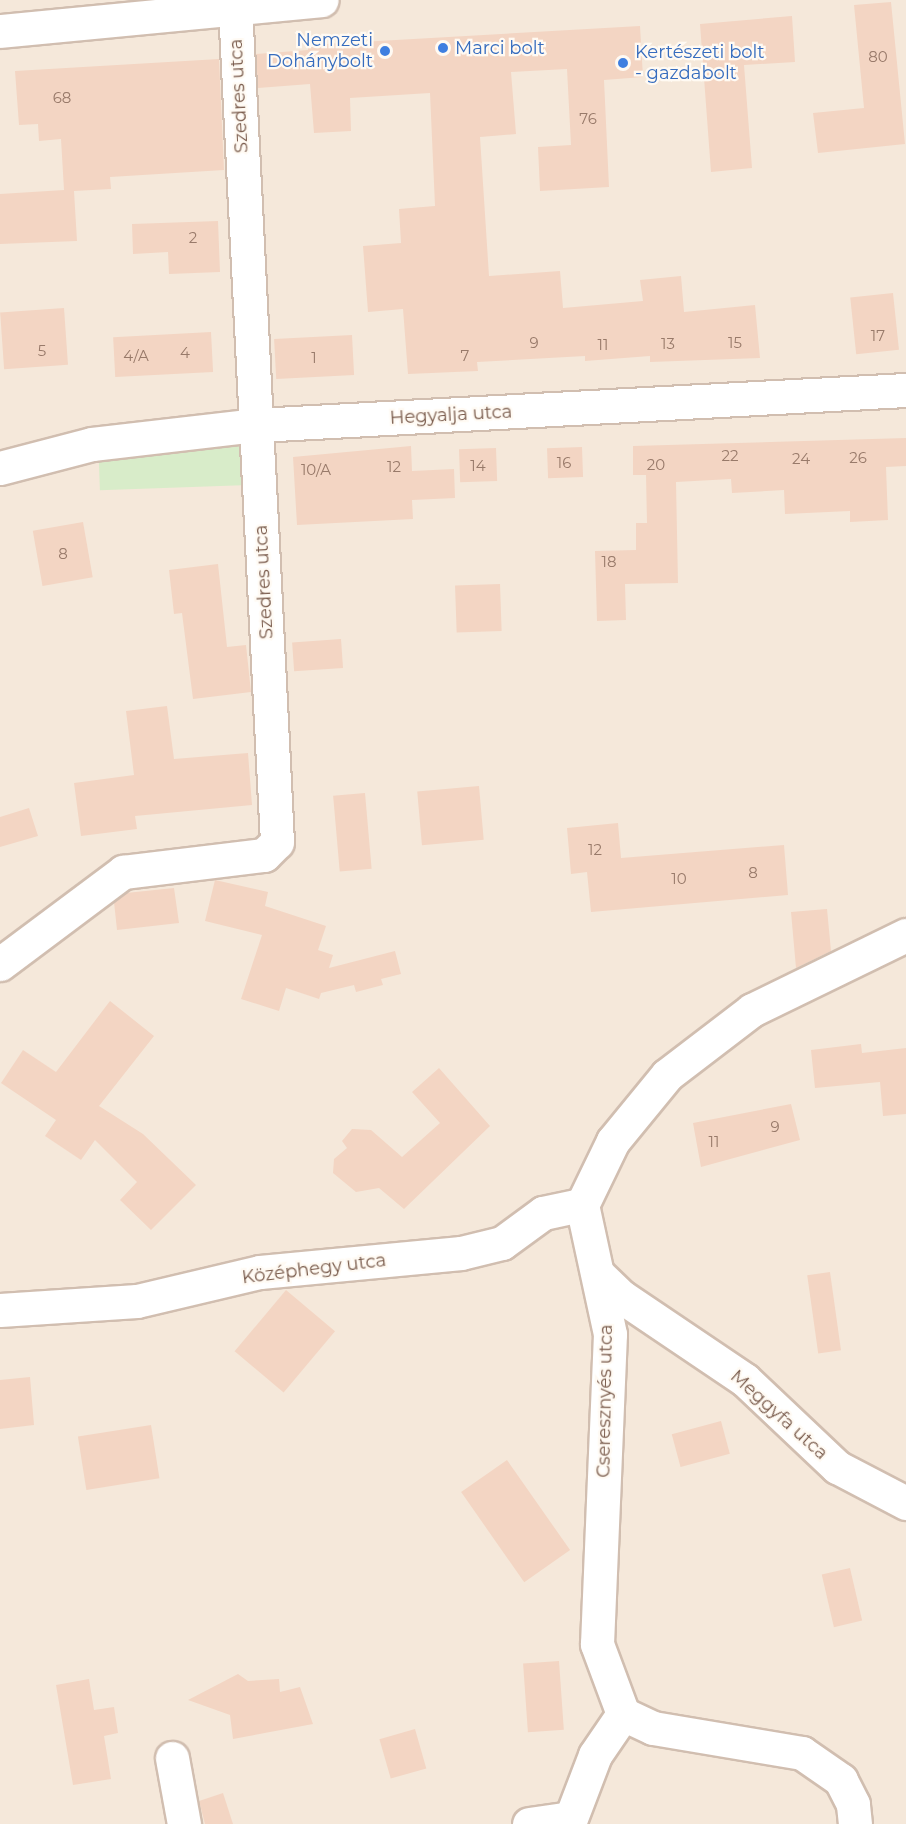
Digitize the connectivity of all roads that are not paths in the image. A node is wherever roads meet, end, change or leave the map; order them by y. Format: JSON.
{"nodes":[{"id":1,"x":321,"y":0,"type":"edge"},
{"id":2,"x":235,"y":8,"type":"junction"},
{"id":3,"x":0,"y":31,"type":"edge"},
{"id":4,"x":906,"y":390,"type":"edge"},
{"id":5,"x":257,"y":425,"type":"junction"},
{"id":6,"x":0,"y":468,"type":"edge"},
{"id":7,"x":906,"y":935,"type":"edge"},
{"id":8,"x":0,"y":964,"type":"edge"},
{"id":9,"x":582,"y":1205,"type":"junction"},
{"id":10,"x":600,"y":1276,"type":"junction"},
{"id":11,"x":0,"y":1310,"type":"edge"},
{"id":12,"x":906,"y":1503,"type":"edge"},
{"id":13,"x":624,"y":1714,"type":"junction"},
{"id":14,"x":172,"y":1758,"type":"dead end"},
{"id":15,"x":572,"y":1821,"type":"edge"},
{"id":16,"x":184,"y":1824,"type":"edge"},
{"id":17,"x":529,"y":1824,"type":"edge"},
{"id":18,"x":855,"y":1824,"type":"edge"}],
"edges":[{"from":1,"to":2,"type":"street"},
{"from":2,"to":3,"type":"street"},
{"from":2,"to":5,"type":"street","name":"Szedres utca"},
{"from":4,"to":5,"type":"street","name":"Hegyalja utca"},
{"from":5,"to":6,"type":"street","name":"Hegyalja utca"},
{"from":5,"to":8,"type":"street","name":"Szedres utca"},
{"from":7,"to":9,"type":"street"},
{"from":9,"to":10,"type":"street","name":"Cseresznyés utca"},
{"from":9,"to":11,"type":"street","name":"Középhegy utca"},
{"from":10,"to":12,"type":"street","name":"Meggyfa utca"},
{"from":10,"to":13,"type":"street","name":"Cseresznyés utca"},
{"from":13,"to":15,"type":"street"},
{"from":13,"to":18,"type":"street"},
{"from":14,"to":16,"type":"street"},
{"from":15,"to":17,"type":"street"}]}
